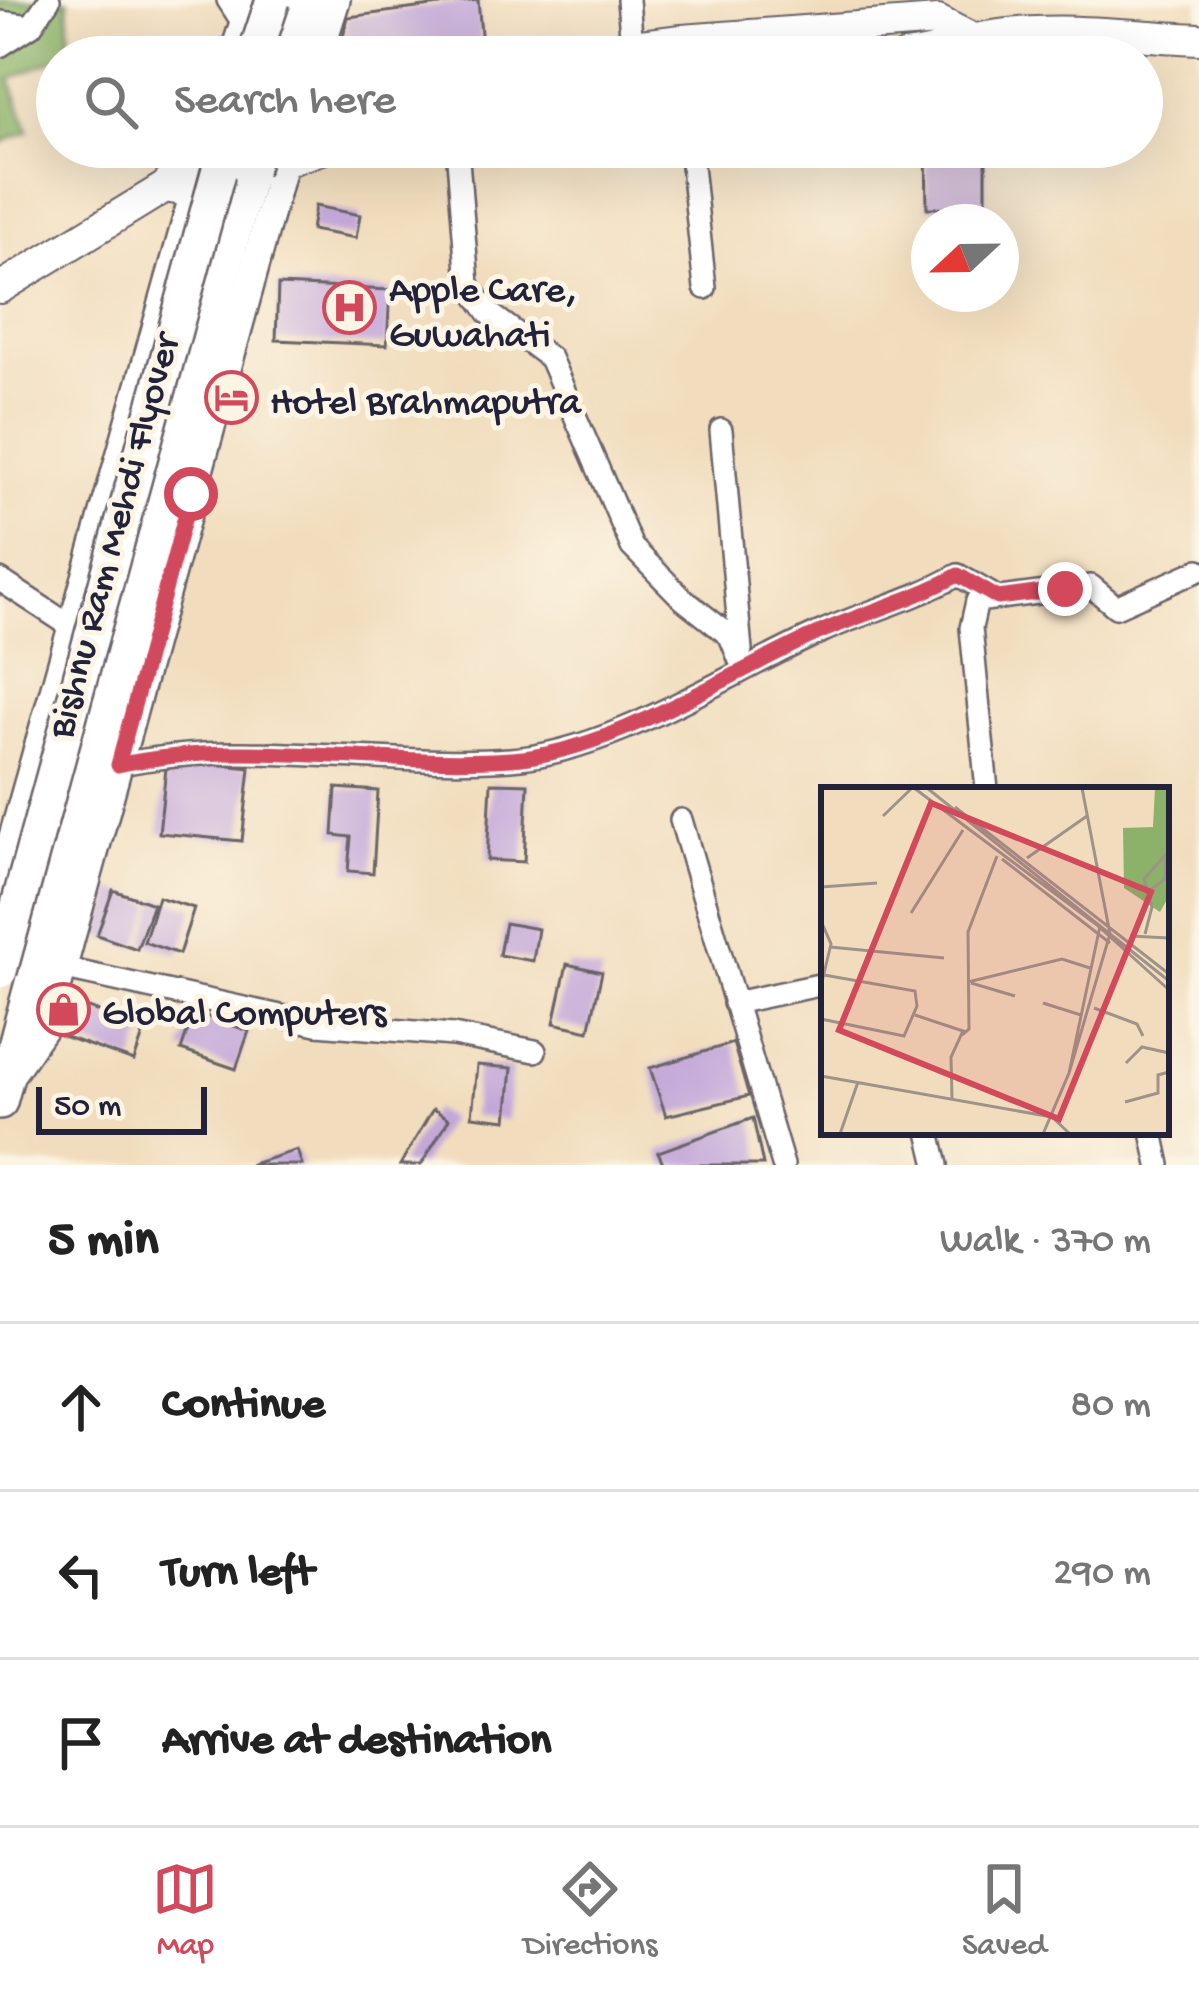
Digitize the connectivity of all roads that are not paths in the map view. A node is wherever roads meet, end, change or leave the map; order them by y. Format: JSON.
{"nodes":[{"id":1,"x":49,"y":0,"type":"edge"},
{"id":2,"x":273,"y":0,"type":"edge"},
{"id":3,"x":306,"y":0,"type":"edge"},
{"id":4,"x":336,"y":0,"type":"edge"},
{"id":5,"x":628,"y":0,"type":"edge"},
{"id":6,"x":240,"y":8,"type":"edge"},
{"id":7,"x":0,"y":22,"type":"edge"},
{"id":8,"x":31,"y":26,"type":"junction"},
{"id":9,"x":257,"y":36,"type":"edge"},
{"id":10,"x":261,"y":36,"type":"edge"},
{"id":11,"x":294,"y":36,"type":"edge"},
{"id":12,"x":325,"y":36,"type":"edge"},
{"id":13,"x":631,"y":36,"type":"edge"},
{"id":14,"x":754,"y":36,"type":"edge"},
{"id":15,"x":967,"y":36,"type":"edge"},
{"id":16,"x":1006,"y":36,"type":"edge"},
{"id":17,"x":1120,"y":36,"type":"edge"},
{"id":18,"x":1163,"y":38,"type":"edge"},
{"id":19,"x":1199,"y":39,"type":"edge"},
{"id":20,"x":0,"y":46,"type":"edge"},
{"id":21,"x":192,"y":168,"type":"edge"},
{"id":22,"x":219,"y":168,"type":"edge"},
{"id":23,"x":232,"y":168,"type":"edge"},
{"id":24,"x":272,"y":168,"type":"edge"},
{"id":25,"x":272,"y":168,"type":"edge"},
{"id":26,"x":459,"y":168,"type":"edge"},
{"id":27,"x":693,"y":168,"type":"edge"},
{"id":28,"x":180,"y":189,"type":"junction"},
{"id":29,"x":0,"y":288,"type":"edge"},
{"id":30,"x":705,"y":288,"type":"dead end"},
{"id":31,"x":721,"y":430,"type":"dead end"},
{"id":32,"x":1199,"y":570,"type":"edge"},
{"id":33,"x":0,"y":580,"type":"edge"},
{"id":34,"x":998,"y":598,"type":"junction"},
{"id":35,"x":72,"y":627,"type":"junction"},
{"id":36,"x":743,"y":668,"type":"junction"},
{"id":37,"x":118,"y":765,"type":"junction"},
{"id":38,"x":987,"y":787,"type":"edge"},
{"id":39,"x":681,"y":820,"type":"dead end"},
{"id":40,"x":0,"y":883,"type":"edge"},
{"id":41,"x":61,"y":968,"type":"junction"},
{"id":42,"x":0,"y":970,"type":"edge"},
{"id":43,"x":821,"y":986,"type":"edge"},
{"id":44,"x":734,"y":1003,"type":"junction"},
{"id":45,"x":535,"y":1052,"type":"dead end"},
{"id":46,"x":2,"y":1093,"type":"edge"},
{"id":47,"x":930,"y":1135,"type":"edge"},
{"id":48,"x":1153,"y":1135,"type":"edge"},
{"id":49,"x":783,"y":1165,"type":"edge"},
{"id":50,"x":937,"y":1165,"type":"edge"},
{"id":51,"x":1159,"y":1165,"type":"edge"}],
"edges":[{"from":1,"to":8,"type":"street"},
{"from":2,"to":10,"type":"main road","bridge":true},
{"from":3,"to":11,"type":"main road"},
{"from":4,"to":12,"type":"street"},
{"from":5,"to":13,"type":"street"},
{"from":6,"to":9,"type":"street"},
{"from":7,"to":8,"type":"street"},
{"from":8,"to":20,"type":"street"},
{"from":14,"to":15,"type":"main road"},
{"from":16,"to":17,"type":"main road"},
{"from":18,"to":19,"type":"main road"},
{"from":21,"to":28,"type":"main road"},
{"from":22,"to":42,"type":"main road","name":"Bishnu Ram Mehdi Flyover","bridge":true},
{"from":23,"to":28,"type":"main road"},
{"from":24,"to":37,"type":"street"},
{"from":25,"to":46,"type":"main road","name":"Bishnu Ram Mehdi Flyover","bridge":true},
{"from":26,"to":36,"type":"street"},
{"from":27,"to":30,"type":"street"},
{"from":28,"to":29,"type":"main road"},
{"from":28,"to":35,"type":"street"},
{"from":31,"to":36,"type":"street"},
{"from":32,"to":34,"type":"street"},
{"from":33,"to":35,"type":"street"},
{"from":34,"to":36,"type":"street"},
{"from":34,"to":38,"type":"street"},
{"from":35,"to":40,"type":"street"},
{"from":36,"to":37,"type":"street"},
{"from":37,"to":41,"type":"street"},
{"from":39,"to":44,"type":"street"},
{"from":41,"to":45,"type":"street"},
{"from":41,"to":46,"type":"street"},
{"from":43,"to":44,"type":"street"},
{"from":44,"to":49,"type":"street"},
{"from":47,"to":50,"type":"street"},
{"from":48,"to":51,"type":"street"}]}
